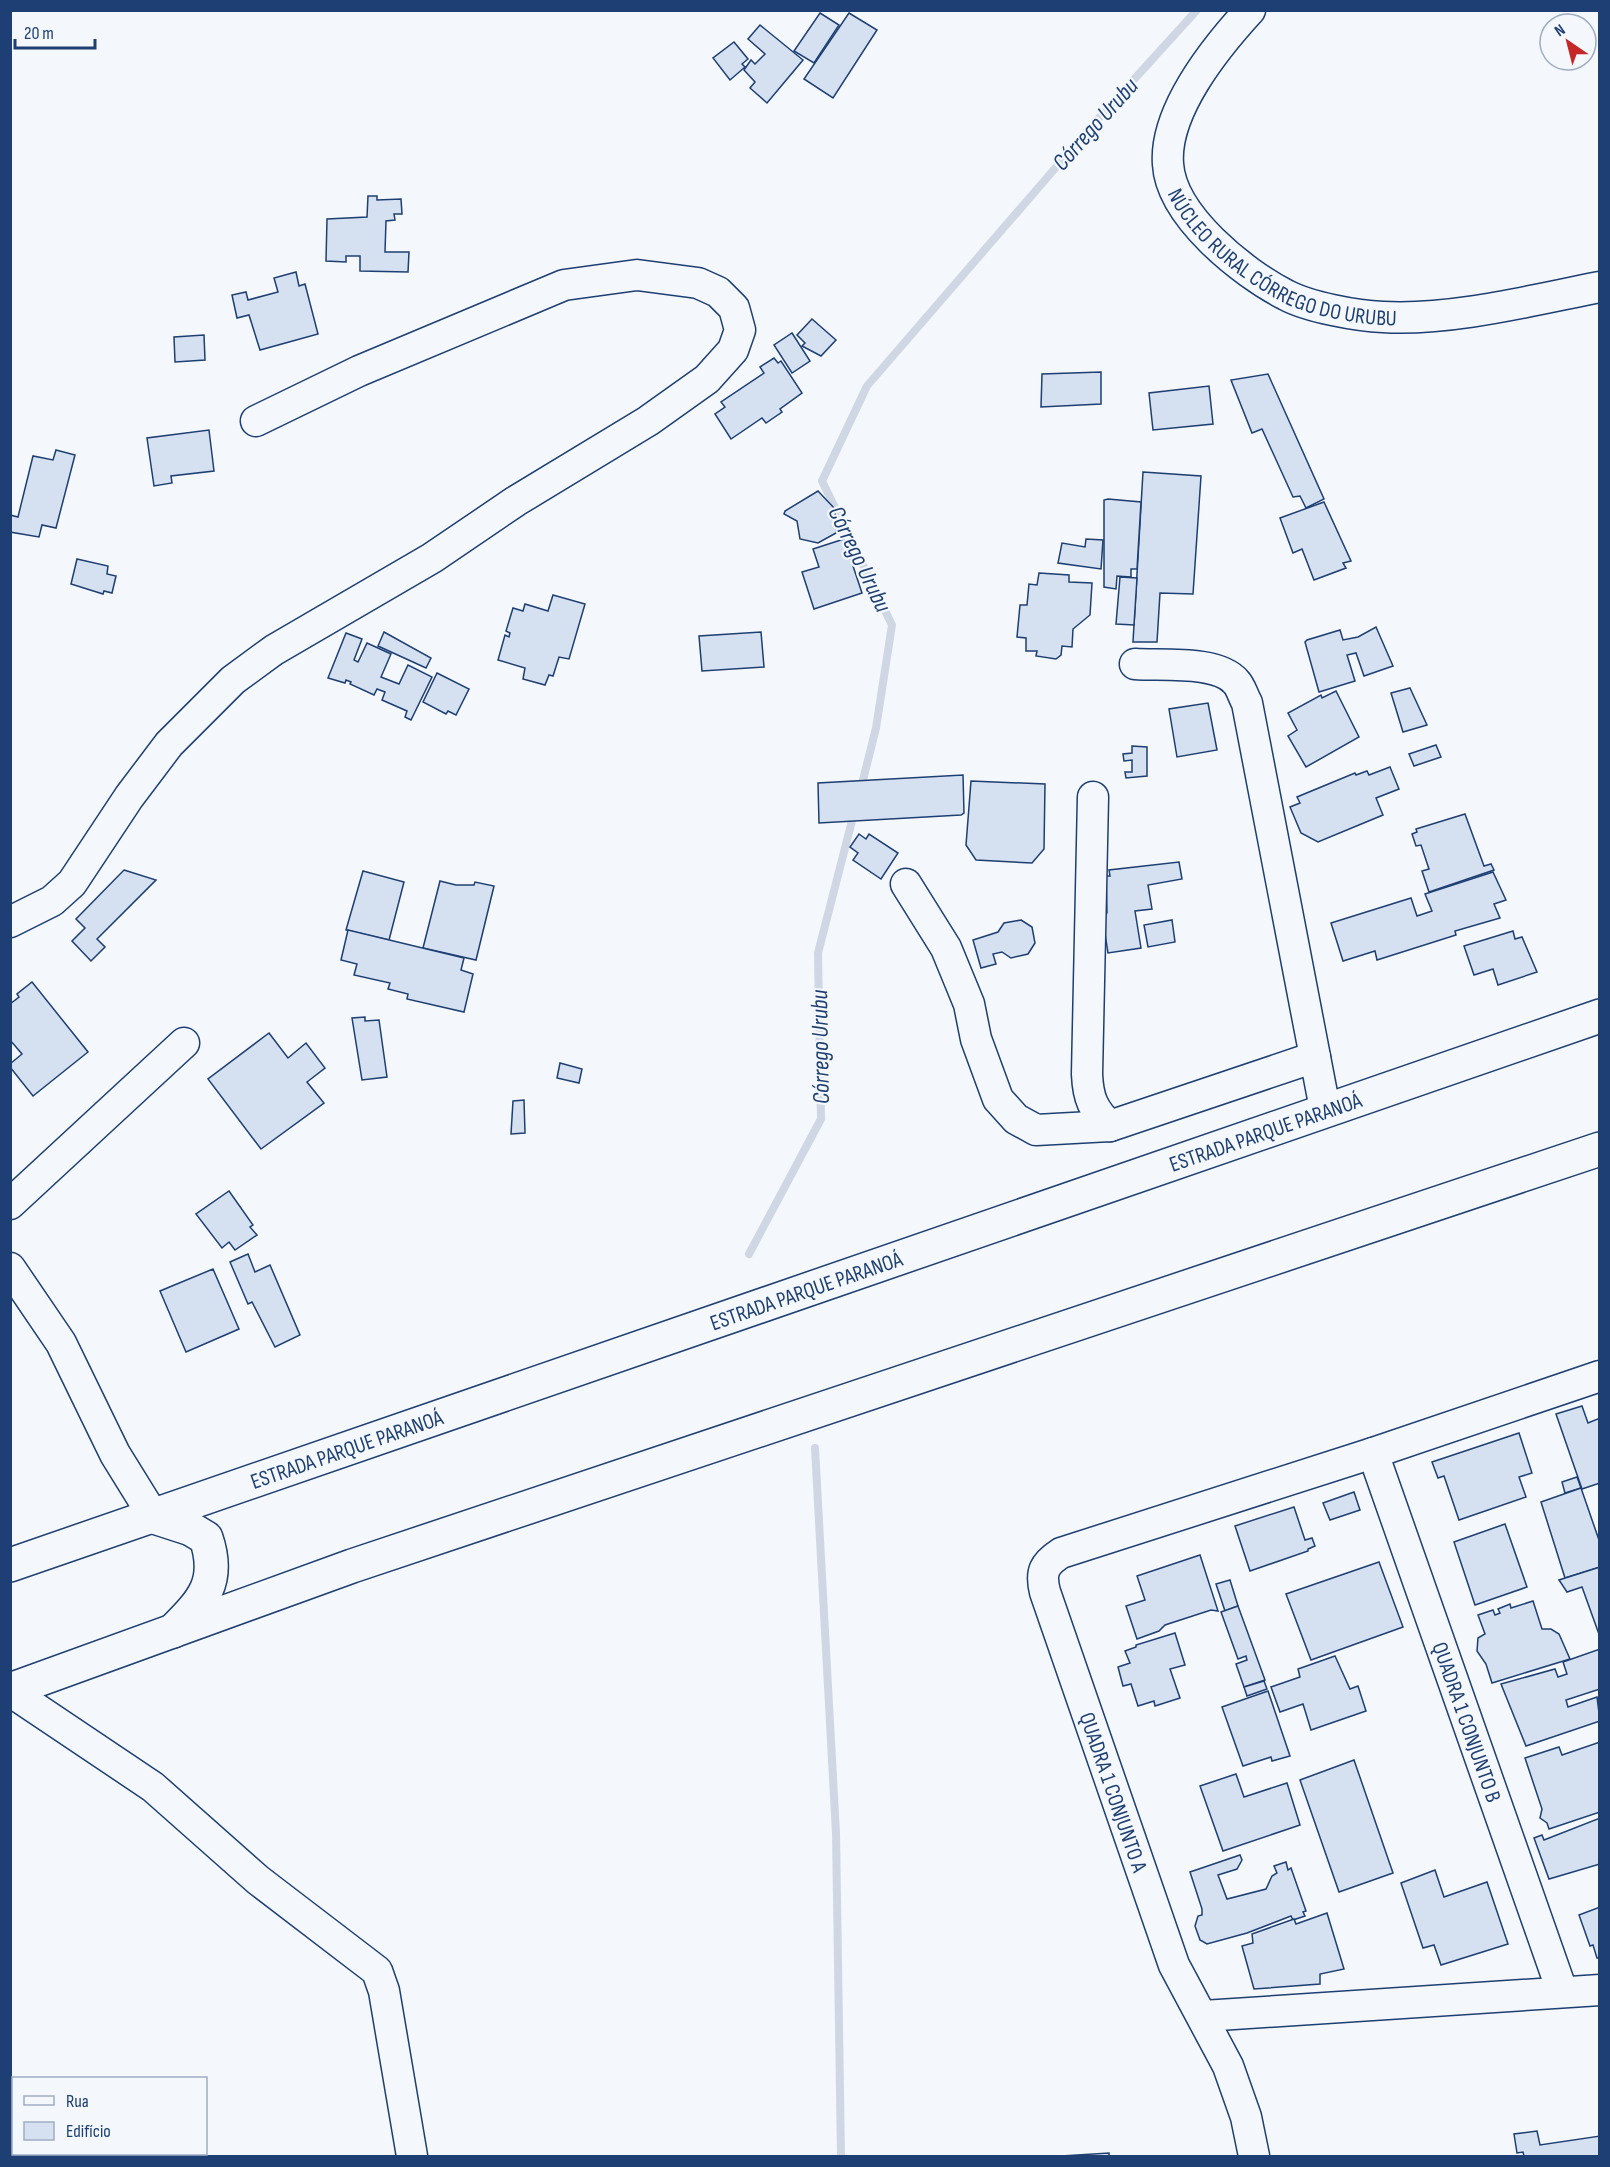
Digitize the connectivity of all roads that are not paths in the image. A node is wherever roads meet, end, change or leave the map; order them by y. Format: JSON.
{"nodes":[{"id":1,"x":1250,"y":10,"type":"edge"},
{"id":2,"x":1599,"y":287,"type":"edge"},
{"id":3,"x":256,"y":422,"type":"dead end"},
{"id":4,"x":1135,"y":664,"type":"dead end"},
{"id":5,"x":1093,"y":797,"type":"dead end"},
{"id":6,"x":906,"y":884,"type":"dead end"},
{"id":7,"x":10,"y":922,"type":"edge"},
{"id":8,"x":1599,"y":1016,"type":"edge"},
{"id":9,"x":184,"y":1043,"type":"dead end"},
{"id":10,"x":1315,"y":1057,"type":"junction"},
{"id":11,"x":1325,"y":1109,"type":"junction"},
{"id":12,"x":1110,"y":1126,"type":"junction"},
{"id":13,"x":1599,"y":1149,"type":"edge"},
{"id":14,"x":10,"y":1204,"type":"edge"},
{"id":15,"x":14,"y":1278,"type":"edge"},
{"id":16,"x":1599,"y":1376,"type":"edge"},
{"id":17,"x":1373,"y":1453,"type":"junction"},
{"id":18,"x":154,"y":1517,"type":"junction"},
{"id":19,"x":10,"y":1565,"type":"edge"},
{"id":20,"x":172,"y":1633,"type":"junction"},
{"id":21,"x":10,"y":1690,"type":"edge"},
{"id":22,"x":1599,"y":1990,"type":"edge"},
{"id":23,"x":1562,"y":1991,"type":"junction"},
{"id":24,"x":1203,"y":2016,"type":"junction"},
{"id":25,"x":412,"y":2157,"type":"edge"},
{"id":26,"x":1254,"y":2157,"type":"edge"}],
"edges":[{"from":1,"to":2,"type":"street","name":"NÚCLEO RURAL CÓRREGO DO URUBU"},
{"from":3,"to":7,"type":"street"},
{"from":4,"to":10,"type":"street"},
{"from":5,"to":12,"type":"street"},
{"from":6,"to":12,"type":"street"},
{"from":8,"to":11,"type":"main road","name":"ESTRADA PARQUE PARANOÁ"},
{"from":9,"to":14,"type":"street"},
{"from":10,"to":11,"type":"street"},
{"from":10,"to":12,"type":"street"},
{"from":11,"to":18,"type":"main road","name":"ESTRADA PARQUE PARANOÁ"},
{"from":13,"to":20,"type":"main road"},
{"from":15,"to":18,"type":"street"},
{"from":16,"to":17,"type":"street"},
{"from":17,"to":23,"type":"street","name":"QUADRA 1 CONJUNTO B"},
{"from":17,"to":24,"type":"street","name":"QUADRA 1 CONJUNTO A"},
{"from":18,"to":19,"type":"main road","name":"ESTRADA PARQUE PARANOÁ"},
{"from":18,"to":20,"type":"main road"},
{"from":20,"to":21,"type":"main road"},
{"from":21,"to":25,"type":"street"},
{"from":22,"to":23,"type":"street"},
{"from":23,"to":24,"type":"street"},
{"from":24,"to":26,"type":"street","name":"QUADRA 1 CONJUNTO A"}]}
